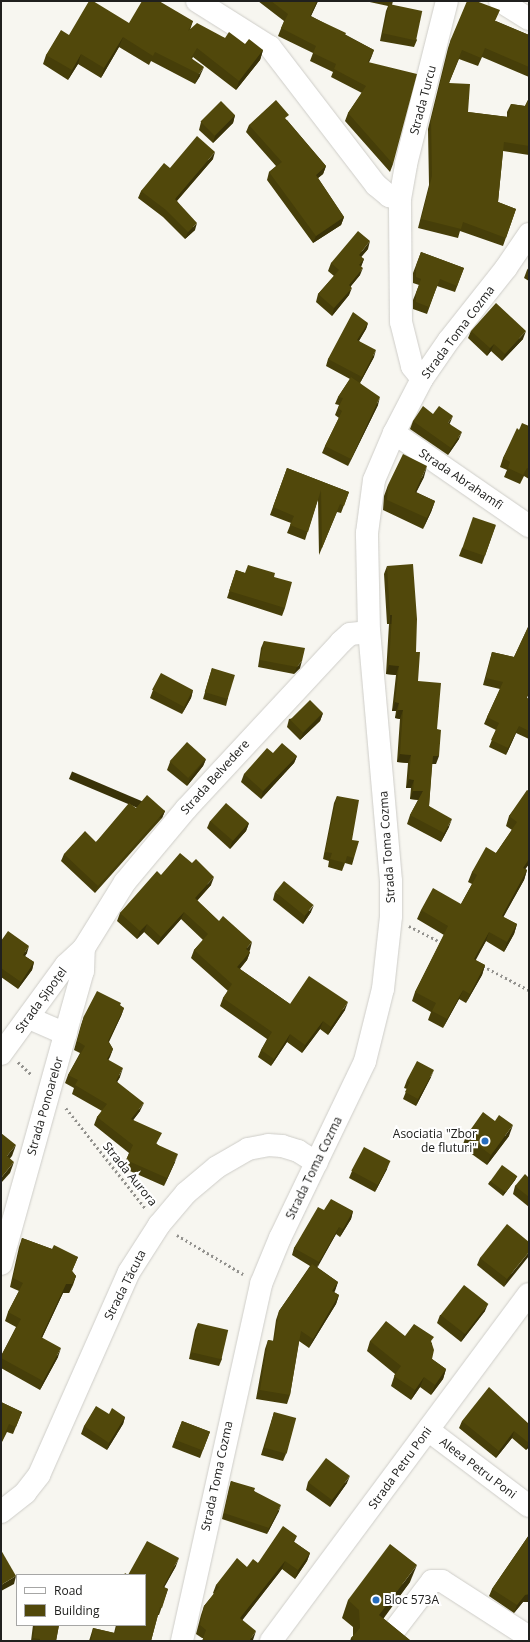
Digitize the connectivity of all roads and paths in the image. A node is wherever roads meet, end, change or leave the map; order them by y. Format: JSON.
{"nodes":[{"id":1,"x":447,"y":1,"type":"edge"},
{"id":2,"x":500,"y":1,"type":"edge"},
{"id":3,"x":211,"y":4,"type":"edge"},
{"id":4,"x":529,"y":19,"type":"edge"},
{"id":5,"x":400,"y":199,"type":"junction"},
{"id":6,"x":529,"y":234,"type":"edge"},
{"id":7,"x":422,"y":380,"type":"junction"},
{"id":8,"x":394,"y":433,"type":"junction"},
{"id":9,"x":529,"y":526,"type":"edge"},
{"id":10,"x":369,"y":632,"type":"junction"},
{"id":11,"x":391,"y":916,"type":"junction"},
{"id":12,"x":446,"y":946,"type":"edge"},
{"id":13,"x":84,"y":948,"type":"junction"},
{"id":14,"x":481,"y":964,"type":"edge"},
{"id":15,"x":529,"y":990,"type":"edge"},
{"id":16,"x":29,"y":1018,"type":"junction"},
{"id":17,"x":66,"y":1034,"type":"junction"},
{"id":18,"x":2,"y":1052,"type":"edge"},
{"id":19,"x":50,"y":1090,"type":"junction"},
{"id":20,"x":317,"y":1163,"type":"junction"},
{"id":21,"x":159,"y":1225,"type":"junction"},
{"id":22,"x":1,"y":1264,"type":"edge"},
{"id":23,"x":261,"y":1284,"type":"junction"},
{"id":24,"x":529,"y":1294,"type":"edge"},
{"id":25,"x":428,"y":1430,"type":"junction"},
{"id":26,"x":529,"y":1506,"type":"edge"},
{"id":27,"x":1,"y":1512,"type":"edge"},
{"id":28,"x":396,"y":1628,"type":"edge"},
{"id":29,"x":282,"y":1637,"type":"edge"},
{"id":30,"x":529,"y":1637,"type":"edge"},
{"id":31,"x":182,"y":1641,"type":"edge"}],
"edges":[{"from":1,"to":5,"type":"street","name":"Strada Turcu"},
{"from":2,"to":4,"type":"street"},
{"from":3,"to":5,"type":"street"},
{"from":5,"to":7,"type":"street","name":"Strada Turcu"},
{"from":6,"to":7,"type":"street","name":"Strada Toma Cozma"},
{"from":7,"to":8,"type":"street","name":"Strada Toma Cozma"},
{"from":8,"to":9,"type":"street","name":"Strada Abrahamfi"},
{"from":8,"to":10,"type":"street","name":"Strada Toma Cozma"},
{"from":10,"to":11,"type":"street","name":"Strada Toma Cozma"},
{"from":10,"to":13,"type":"street","name":"Strada Belvedere"},
{"from":11,"to":12,"type":"path"},
{"from":11,"to":20,"type":"street","name":"Strada Toma Cozma"},
{"from":13,"to":16,"type":"street","name":"Strada Șipoțel"},
{"from":13,"to":17,"type":"street","name":"Strada Ponoarelor"},
{"from":14,"to":15,"type":"path"},
{"from":16,"to":17,"type":"street"},
{"from":16,"to":18,"type":"street","name":"Strada Șipoțel"},
{"from":17,"to":19,"type":"street","name":"Strada Ponoarelor"},
{"from":18,"to":19,"type":"path","name":"Strada Aurora"},
{"from":19,"to":21,"type":"path","name":"Strada Aurora"},
{"from":19,"to":22,"type":"street","name":"Strada Ponoarelor"},
{"from":20,"to":21,"type":"street","name":"Strada Tăcuta"},
{"from":20,"to":23,"type":"street","name":"Strada Toma Cozma"},
{"from":21,"to":23,"type":"path","name":"Strada Aurora"},
{"from":21,"to":27,"type":"street","name":"Strada Tăcuta"},
{"from":23,"to":31,"type":"street","name":"Strada Toma Cozma"},
{"from":24,"to":25,"type":"street","name":"Strada Petru Poni"},
{"from":25,"to":26,"type":"street","name":"Aleea Petru Poni"},
{"from":25,"to":29,"type":"street","name":"Strada Petru Poni"},
{"from":28,"to":30,"type":"street"}]}
